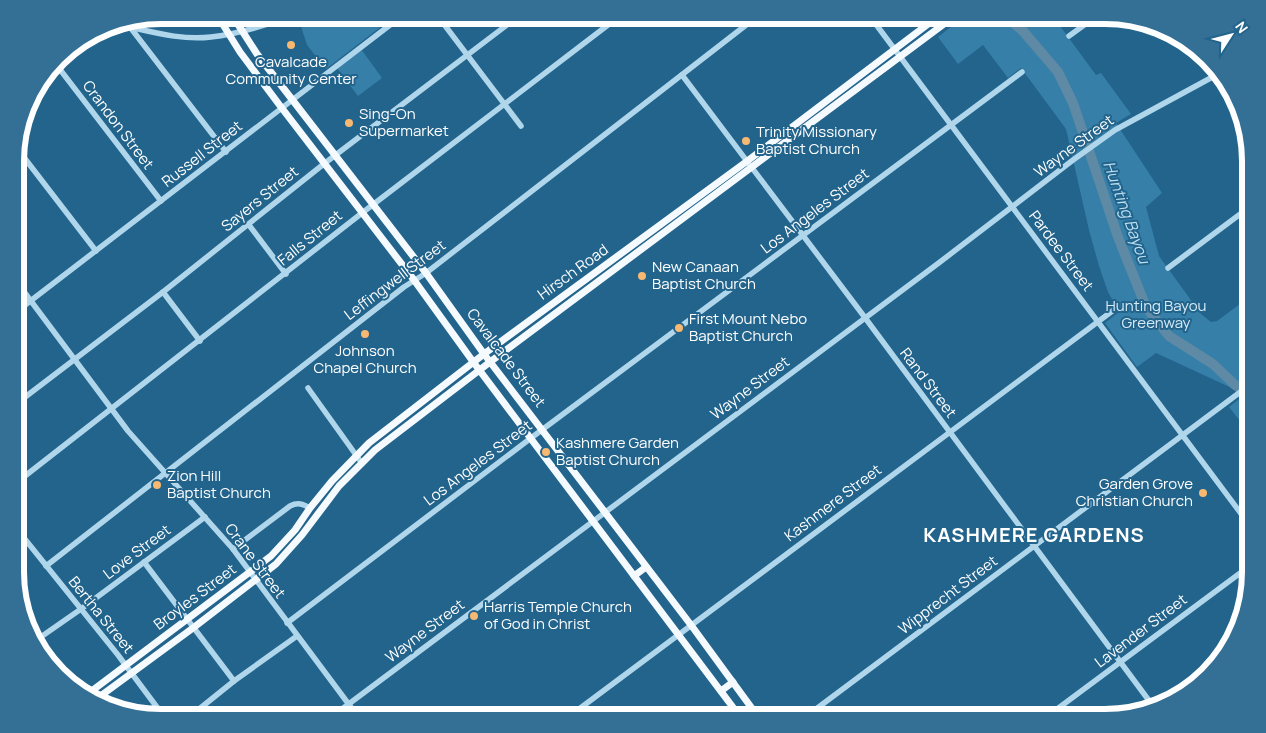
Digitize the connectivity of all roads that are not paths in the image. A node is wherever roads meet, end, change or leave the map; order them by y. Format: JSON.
{"nodes":[{"id":1,"x":222,"y":24,"type":"edge"},
{"id":2,"x":238,"y":24,"type":"edge"},
{"id":3,"x":268,"y":24,"type":"edge"},
{"id":4,"x":391,"y":24,"type":"edge"},
{"id":5,"x":444,"y":24,"type":"edge"},
{"id":6,"x":509,"y":24,"type":"edge"},
{"id":7,"x":609,"y":24,"type":"edge"},
{"id":8,"x":748,"y":24,"type":"edge"},
{"id":9,"x":876,"y":24,"type":"edge"},
{"id":10,"x":928,"y":24,"type":"edge"},
{"id":11,"x":944,"y":24,"type":"edge"},
{"id":12,"x":1086,"y":24,"type":"edge"},
{"id":13,"x":130,"y":27,"type":"joint"},
{"id":14,"x":242,"y":31,"type":"junction"},
{"id":15,"x":228,"y":34,"type":"junction"},
{"id":16,"x":1069,"y":36,"type":"dead end"},
{"id":17,"x":894,"y":49,"type":"junction"},
{"id":18,"x":468,"y":56,"type":"junction"},
{"id":19,"x":900,"y":57,"type":"junction"},
{"id":20,"x":59,"y":69,"type":"edge"},
{"id":21,"x":1022,"y":72,"type":"dead end"},
{"id":22,"x":682,"y":76,"type":"junction"},
{"id":23,"x":1213,"y":76,"type":"edge"},
{"id":24,"x":292,"y":100,"type":"junction"},
{"id":25,"x":505,"y":105,"type":"junction"},
{"id":26,"x":281,"y":108,"type":"junction"},
{"id":27,"x":950,"y":125,"type":"junction"},
{"id":28,"x":521,"y":126,"type":"dead end"},
{"id":29,"x":226,"y":152,"type":"junction"},
{"id":30,"x":336,"y":156,"type":"junction"},
{"id":31,"x":24,"y":158,"type":"edge"},
{"id":32,"x":746,"y":162,"type":"junction"},
{"id":33,"x":325,"y":163,"type":"junction"},
{"id":34,"x":751,"y":168,"type":"junction"},
{"id":35,"x":160,"y":201,"type":"junction"},
{"id":36,"x":374,"y":204,"type":"junction"},
{"id":37,"x":1012,"y":207,"type":"junction"},
{"id":38,"x":362,"y":213,"type":"junction"},
{"id":39,"x":1242,"y":213,"type":"edge"},
{"id":40,"x":249,"y":224,"type":"junction"},
{"id":41,"x":803,"y":236,"type":"junction"},
{"id":42,"x":96,"y":251,"type":"junction"},
{"id":43,"x":616,"y":257,"type":"junction"},
{"id":44,"x":621,"y":264,"type":"junction"},
{"id":45,"x":1168,"y":268,"type":"dead end"},
{"id":46,"x":426,"y":272,"type":"junction"},
{"id":47,"x":286,"y":274,"type":"junction"},
{"id":48,"x":414,"y":280,"type":"junction"},
{"id":49,"x":24,"y":291,"type":"edge"},
{"id":50,"x":163,"y":292,"type":"junction"},
{"id":51,"x":32,"y":301,"type":"junction"},
{"id":52,"x":24,"y":306,"type":"edge"},
{"id":53,"x":1115,"y":309,"type":"dead end"},
{"id":54,"x":864,"y":318,"type":"junction"},
{"id":55,"x":1098,"y":322,"type":"junction"},
{"id":56,"x":200,"y":341,"type":"junction"},
{"id":57,"x":484,"y":354,"type":"junction"},
{"id":58,"x":74,"y":359,"type":"junction"},
{"id":59,"x":490,"y":362,"type":"junction"},
{"id":60,"x":474,"y":363,"type":"junction"},
{"id":61,"x":479,"y":370,"type":"junction"},
{"id":62,"x":308,"y":388,"type":"dead end"},
{"id":63,"x":1242,"y":390,"type":"edge"},
{"id":64,"x":24,"y":398,"type":"edge"},
{"id":65,"x":110,"y":409,"type":"junction"},
{"id":66,"x":543,"y":430,"type":"junction"},
{"id":67,"x":950,"y":433,"type":"junction"},
{"id":68,"x":1182,"y":435,"type":"junction"},
{"id":69,"x":531,"y":438,"type":"junction"},
{"id":70,"x":356,"y":454,"type":"junction"},
{"id":71,"x":362,"y":462,"type":"junction"},
{"id":72,"x":166,"y":473,"type":"junction"},
{"id":73,"x":24,"y":477,"type":"edge"},
{"id":74,"x":310,"y":508,"type":"junction"},
{"id":75,"x":604,"y":512,"type":"junction"},
{"id":76,"x":317,"y":514,"type":"joint"},
{"id":77,"x":1242,"y":515,"type":"edge"},
{"id":78,"x":205,"y":517,"type":"junction"},
{"id":79,"x":592,"y":521,"type":"junction"},
{"id":80,"x":24,"y":538,"type":"edge"},
{"id":81,"x":1035,"y":546,"type":"junction"},
{"id":82,"x":233,"y":549,"type":"junction"},
{"id":83,"x":144,"y":562,"type":"junction"},
{"id":84,"x":46,"y":566,"type":"junction"},
{"id":85,"x":646,"y":567,"type":"junction"},
{"id":86,"x":1242,"y":571,"type":"edge"},
{"id":87,"x":250,"y":573,"type":"junction"},
{"id":88,"x":634,"y":576,"type":"junction"},
{"id":89,"x":256,"y":580,"type":"junction"},
{"id":90,"x":81,"y":609,"type":"junction"},
{"id":91,"x":187,"y":620,"type":"junction"},
{"id":92,"x":287,"y":623,"type":"junction"},
{"id":93,"x":690,"y":624,"type":"junction"},
{"id":94,"x":193,"y":628,"type":"junction"},
{"id":95,"x":678,"y":634,"type":"junction"},
{"id":96,"x":297,"y":636,"type":"junction"},
{"id":97,"x":41,"y":637,"type":"edge"},
{"id":98,"x":1120,"y":662,"type":"junction"},
{"id":99,"x":128,"y":669,"type":"junction"},
{"id":100,"x":234,"y":681,"type":"junction"},
{"id":101,"x":733,"y":682,"type":"junction"},
{"id":102,"x":93,"y":691,"type":"edge"},
{"id":103,"x":720,"y":691,"type":"junction"},
{"id":104,"x":100,"y":695,"type":"edge"},
{"id":105,"x":1150,"y":702,"type":"edge"},
{"id":106,"x":348,"y":704,"type":"junction"},
{"id":107,"x":158,"y":709,"type":"edge"},
{"id":108,"x":199,"y":709,"type":"edge"},
{"id":109,"x":342,"y":709,"type":"edge"},
{"id":110,"x":352,"y":709,"type":"edge"},
{"id":111,"x":579,"y":709,"type":"edge"},
{"id":112,"x":734,"y":709,"type":"edge"},
{"id":113,"x":753,"y":709,"type":"edge"},
{"id":114,"x":816,"y":709,"type":"edge"},
{"id":115,"x":1058,"y":709,"type":"edge"}],
"edges":[{"from":1,"to":15,"type":"main road","name":"Cavalcade Street"},
{"from":2,"to":14,"type":"main road","name":"Cavalcade Street"},
{"from":3,"to":14,"type":"street"},
{"from":4,"to":24,"type":"street","name":"Russell Street"},
{"from":5,"to":18,"type":"street"},
{"from":6,"to":18,"type":"street","name":"Sayers Street"},
{"from":7,"to":25,"type":"street","name":"Falls Street"},
{"from":8,"to":22,"type":"street","name":"Leffingwell Street"},
{"from":9,"to":17,"type":"street","name":"Pardee Street"},
{"from":10,"to":17,"type":"main road","name":"Hirsch Road"},
{"from":11,"to":19,"type":"main road","name":"Hirsch Road"},
{"from":12,"to":16,"type":"street"},
{"from":13,"to":15,"type":"street"},
{"from":13,"to":29,"type":"street"},
{"from":14,"to":15,"type":"street"},
{"from":14,"to":24,"type":"main road","name":"Cavalcade Street"},
{"from":15,"to":26,"type":"main road","name":"Cavalcade Street"},
{"from":17,"to":19,"type":"street","name":"Pardee Street"},
{"from":17,"to":32,"type":"main road","name":"Hirsch Road"},
{"from":18,"to":25,"type":"street"},
{"from":18,"to":30,"type":"street","name":"Sayers Street"},
{"from":19,"to":27,"type":"street","name":"Pardee Street"},
{"from":19,"to":34,"type":"main road","name":"Hirsch Road"},
{"from":20,"to":35,"type":"street","name":"Crandon Street"},
{"from":21,"to":27,"type":"street","name":"Los Angeles Street"},
{"from":22,"to":32,"type":"street","name":"Rand Street"},
{"from":22,"to":46,"type":"street","name":"Leffingwell Street"},
{"from":23,"to":37,"type":"street","name":"Wayne Street"},
{"from":24,"to":26,"type":"street","name":"Russell Street"},
{"from":24,"to":30,"type":"main road","name":"Cavalcade Street"},
{"from":25,"to":28,"type":"street"},
{"from":25,"to":36,"type":"street","name":"Falls Street"},
{"from":26,"to":29,"type":"street","name":"Russell Street"},
{"from":26,"to":33,"type":"main road","name":"Cavalcade Street"},
{"from":27,"to":37,"type":"street","name":"Pardee Street"},
{"from":27,"to":41,"type":"street","name":"Los Angeles Street"},
{"from":29,"to":35,"type":"street","name":"Russell Street"},
{"from":30,"to":33,"type":"street","name":"Sayers Street"},
{"from":30,"to":36,"type":"main road","name":"Cavalcade Street"},
{"from":31,"to":42,"type":"street"},
{"from":32,"to":34,"type":"street","name":"Rand Street"},
{"from":32,"to":43,"type":"main road","name":"Hirsch Road"},
{"from":33,"to":38,"type":"main road","name":"Cavalcade Street"},
{"from":33,"to":40,"type":"street","name":"Sayers Street"},
{"from":34,"to":41,"type":"street","name":"Rand Street"},
{"from":34,"to":44,"type":"main road","name":"Hirsch Road"},
{"from":35,"to":42,"type":"street","name":"Russell Street"},
{"from":36,"to":38,"type":"street","name":"Falls Street"},
{"from":36,"to":46,"type":"main road","name":"Cavalcade Street"},
{"from":37,"to":54,"type":"street","name":"Wayne Street"},
{"from":37,"to":55,"type":"street","name":"Pardee Street"},
{"from":38,"to":47,"type":"street","name":"Falls Street"},
{"from":38,"to":48,"type":"main road","name":"Cavalcade Street"},
{"from":39,"to":45,"type":"street"},
{"from":40,"to":47,"type":"street"},
{"from":40,"to":50,"type":"street","name":"Sayers Street"},
{"from":41,"to":54,"type":"street","name":"Rand Street"},
{"from":41,"to":66,"type":"street","name":"Los Angeles Street"},
{"from":42,"to":51,"type":"street","name":"Russell Street"},
{"from":43,"to":44,"type":"main road"},
{"from":43,"to":57,"type":"main road","name":"Hirsch Road"},
{"from":44,"to":59,"type":"main road","name":"Hirsch Road"},
{"from":46,"to":48,"type":"street","name":"Leffingwell Street"},
{"from":46,"to":57,"type":"main road","name":"Cavalcade Street"},
{"from":47,"to":56,"type":"street","name":"Falls Street"},
{"from":48,"to":60,"type":"main road","name":"Cavalcade Street"},
{"from":48,"to":72,"type":"street","name":"Leffingwell Street"},
{"from":49,"to":51,"type":"street","name":"Crane Street"},
{"from":50,"to":56,"type":"street"},
{"from":50,"to":58,"type":"street","name":"Sayers Street"},
{"from":51,"to":52,"type":"street","name":"Russell Street"},
{"from":51,"to":58,"type":"street","name":"Crane Street"},
{"from":53,"to":55,"type":"street","name":"Kashmere Street"},
{"from":54,"to":67,"type":"street","name":"Rand Street"},
{"from":54,"to":75,"type":"street","name":"Wayne Street"},
{"from":55,"to":67,"type":"street","name":"Kashmere Street"},
{"from":55,"to":68,"type":"street","name":"Pardee Street"},
{"from":56,"to":65,"type":"street","name":"Falls Street"},
{"from":57,"to":59,"type":"main road","name":"Cavalcade Street"},
{"from":57,"to":60,"type":"main road","name":"Hirsch Road"},
{"from":58,"to":64,"type":"street","name":"Sayers Street"},
{"from":58,"to":65,"type":"street","name":"Crane Street"},
{"from":59,"to":61,"type":"main road","name":"Hirsch Road"},
{"from":59,"to":66,"type":"main road","name":"Cavalcade Street"},
{"from":60,"to":61,"type":"main road","name":"Cavalcade Street"},
{"from":60,"to":70,"type":"main road","name":"Hirsch Road"},
{"from":61,"to":69,"type":"main road","name":"Cavalcade Street"},
{"from":61,"to":71,"type":"main road","name":"Hirsch Road"},
{"from":62,"to":70,"type":"street"},
{"from":63,"to":68,"type":"street","name":"Wipprecht Street"},
{"from":65,"to":72,"type":"street","name":"Crane Street"},
{"from":65,"to":73,"type":"street","name":"Falls Street"},
{"from":66,"to":69,"type":"street","name":"Los Angeles Street"},
{"from":66,"to":75,"type":"main road","name":"Cavalcade Street"},
{"from":67,"to":81,"type":"street","name":"Rand Street"},
{"from":67,"to":93,"type":"street","name":"Kashmere Street"},
{"from":68,"to":77,"type":"street","name":"Pardee Street"},
{"from":68,"to":81,"type":"street","name":"Wipprecht Street"},
{"from":69,"to":79,"type":"main road","name":"Cavalcade Street"},
{"from":69,"to":92,"type":"street","name":"Los Angeles Street"},
{"from":70,"to":71,"type":"street"},
{"from":70,"to":74,"type":"main road","name":"Hirsch Road"},
{"from":71,"to":76,"type":"main road","name":"Hirsch Road"},
{"from":72,"to":78,"type":"street","name":"Crane Street"},
{"from":72,"to":84,"type":"street","name":"Leffingwell Street"},
{"from":74,"to":82,"type":"street"},
{"from":74,"to":87,"type":"main road","name":"Broyles Street"},
{"from":75,"to":79,"type":"street","name":"Wayne Street"},
{"from":75,"to":85,"type":"main road","name":"Cavalcade Street"},
{"from":76,"to":89,"type":"main road","name":"Broyles Street"},
{"from":78,"to":82,"type":"street","name":"Crane Street"},
{"from":78,"to":83,"type":"street","name":"Love Street"},
{"from":79,"to":88,"type":"main road","name":"Cavalcade Street"},
{"from":79,"to":106,"type":"street","name":"Wayne Street"},
{"from":80,"to":84,"type":"street","name":"Bertha Street"},
{"from":81,"to":98,"type":"street","name":"Rand Street"},
{"from":81,"to":114,"type":"street","name":"Wipprecht Street"},
{"from":82,"to":87,"type":"street","name":"Crane Street"},
{"from":83,"to":90,"type":"street","name":"Love Street"},
{"from":83,"to":91,"type":"street"},
{"from":84,"to":90,"type":"street","name":"Bertha Street"},
{"from":85,"to":88,"type":"main road"},
{"from":85,"to":93,"type":"main road","name":"Cavalcade Street"},
{"from":86,"to":98,"type":"street","name":"Lavender Street"},
{"from":87,"to":89,"type":"street","name":"Crane Street"},
{"from":87,"to":91,"type":"main road","name":"Broyles Street"},
{"from":88,"to":95,"type":"main road","name":"Cavalcade Street"},
{"from":89,"to":92,"type":"street","name":"Crane Street"},
{"from":89,"to":94,"type":"main road","name":"Broyles Street"},
{"from":90,"to":97,"type":"street","name":"Love Street"},
{"from":90,"to":99,"type":"street","name":"Bertha Street"},
{"from":91,"to":94,"type":"street"},
{"from":91,"to":99,"type":"main road","name":"Broyles Street"},
{"from":92,"to":96,"type":"street","name":"Crane Street"},
{"from":93,"to":95,"type":"street","name":"Kashmere Street"},
{"from":93,"to":101,"type":"main road","name":"Cavalcade Street"},
{"from":94,"to":99,"type":"main road","name":"Broyles Street"},
{"from":94,"to":100,"type":"street"},
{"from":95,"to":103,"type":"main road","name":"Cavalcade Street"},
{"from":95,"to":111,"type":"street","name":"Kashmere Street"},
{"from":96,"to":100,"type":"street"},
{"from":96,"to":106,"type":"street","name":"Crane Street"},
{"from":98,"to":105,"type":"street","name":"Rand Street"},
{"from":98,"to":115,"type":"street","name":"Lavender Street"},
{"from":99,"to":102,"type":"main road","name":"Broyles Street"},
{"from":99,"to":104,"type":"main road","name":"Broyles Street"},
{"from":99,"to":107,"type":"street","name":"Bertha Street"},
{"from":100,"to":108,"type":"street"},
{"from":101,"to":103,"type":"main road"},
{"from":101,"to":113,"type":"main road","name":"Cavalcade Street"},
{"from":103,"to":112,"type":"main road","name":"Cavalcade Street"},
{"from":106,"to":109,"type":"street","name":"Wayne Street"},
{"from":106,"to":110,"type":"street","name":"Crane Street"}]}
